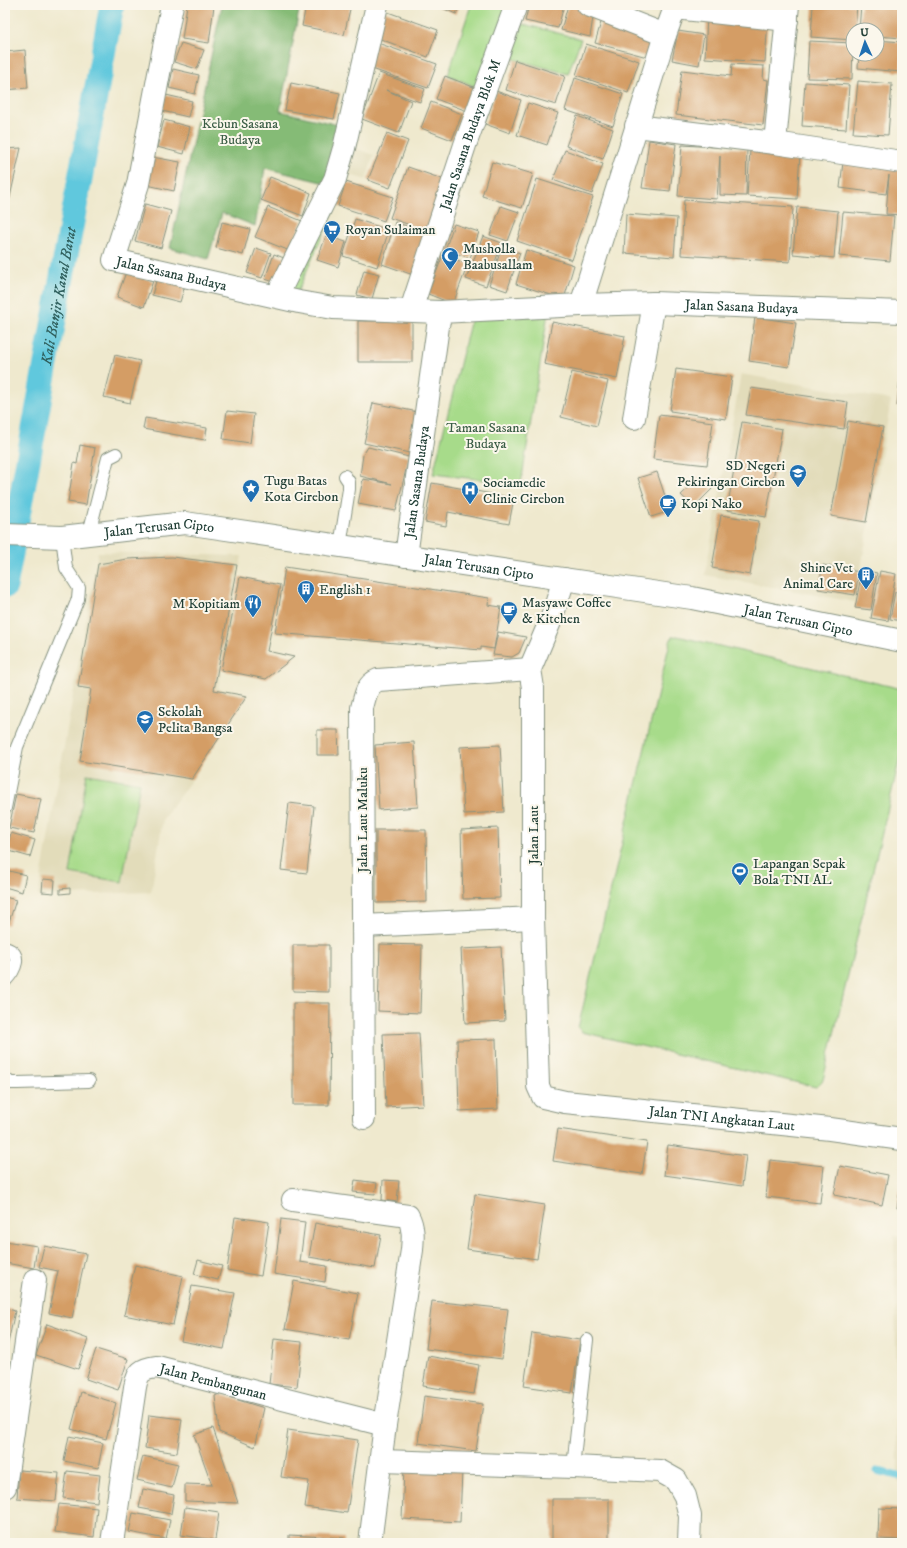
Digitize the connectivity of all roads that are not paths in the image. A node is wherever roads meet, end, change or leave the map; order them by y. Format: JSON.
{"nodes":[{"id":1,"x":172,"y":5,"type":"edge"},
{"id":2,"x":377,"y":5,"type":"edge"},
{"id":3,"x":516,"y":5,"type":"edge"},
{"id":4,"x":588,"y":5,"type":"edge"},
{"id":5,"x":675,"y":7,"type":"edge"},
{"id":6,"x":787,"y":13,"type":"edge"},
{"id":7,"x":665,"y":35,"type":"junction"},
{"id":8,"x":636,"y":126,"type":"junction"},
{"id":9,"x":775,"y":143,"type":"junction"},
{"id":10,"x":902,"y":162,"type":"edge"},
{"id":11,"x":277,"y":296,"type":"junction"},
{"id":12,"x":654,"y":303,"type":"junction"},
{"id":13,"x":581,"y":305,"type":"junction"},
{"id":14,"x":411,"y":310,"type":"junction"},
{"id":15,"x":440,"y":312,"type":"junction"},
{"id":16,"x":902,"y":312,"type":"edge"},
{"id":17,"x":634,"y":418,"type":"dead end"},
{"id":18,"x":116,"y":454,"type":"dead end"},
{"id":19,"x":345,"y":476,"type":"dead end"},
{"id":20,"x":89,"y":534,"type":"junction"},
{"id":21,"x":5,"y":535,"type":"edge"},
{"id":22,"x":58,"y":537,"type":"junction"},
{"id":23,"x":340,"y":546,"type":"junction"},
{"id":24,"x":406,"y":556,"type":"junction"},
{"id":25,"x":564,"y":579,"type":"junction"},
{"id":26,"x":902,"y":641,"type":"edge"},
{"id":27,"x":530,"y":669,"type":"junction"},
{"id":28,"x":5,"y":808,"type":"edge"},
{"id":29,"x":532,"y":918,"type":"junction"},
{"id":30,"x":363,"y":926,"type":"junction"},
{"id":31,"x":5,"y":948,"type":"edge"},
{"id":32,"x":5,"y":981,"type":"edge"},
{"id":33,"x":5,"y":1078,"type":"edge"},
{"id":34,"x":89,"y":1081,"type":"dead end"},
{"id":35,"x":543,"y":1097,"type":"joint"},
{"id":36,"x":364,"y":1118,"type":"dead end"},
{"id":37,"x":902,"y":1139,"type":"edge"},
{"id":38,"x":293,"y":1200,"type":"dead end"},
{"id":39,"x":35,"y":1280,"type":"dead end"},
{"id":40,"x":587,"y":1340,"type":"dead end"},
{"id":41,"x":385,"y":1425,"type":"junction"},
{"id":42,"x":381,"y":1461,"type":"junction"},
{"id":43,"x":573,"y":1467,"type":"junction"},
{"id":44,"x":5,"y":1487,"type":"edge"},
{"id":45,"x":112,"y":1543,"type":"edge"},
{"id":46,"x":370,"y":1543,"type":"edge"},
{"id":47,"x":689,"y":1543,"type":"edge"}],
"edges":[{"from":1,"to":11,"type":"street","name":"Jalan Sasana Budaya"},
{"from":2,"to":11,"type":"street"},
{"from":3,"to":14,"type":"street","name":"Jalan Sasana Budaya Blok M"},
{"from":4,"to":7,"type":"street"},
{"from":5,"to":6,"type":"street"},
{"from":5,"to":7,"type":"street"},
{"from":6,"to":9,"type":"street"},
{"from":7,"to":8,"type":"street"},
{"from":8,"to":9,"type":"street"},
{"from":8,"to":13,"type":"street"},
{"from":9,"to":10,"type":"street"},
{"from":11,"to":14,"type":"street","name":"Jalan Sasana Budaya"},
{"from":12,"to":13,"type":"street","name":"Jalan Sasana Budaya"},
{"from":12,"to":16,"type":"street","name":"Jalan Sasana Budaya"},
{"from":12,"to":17,"type":"street"},
{"from":13,"to":15,"type":"street","name":"Jalan Sasana Budaya"},
{"from":14,"to":15,"type":"street","name":"Jalan Sasana Budaya"},
{"from":15,"to":24,"type":"street","name":"Jalan Sasana Budaya"},
{"from":18,"to":20,"type":"lane"},
{"from":19,"to":23,"type":"lane"},
{"from":20,"to":22,"type":"street","name":"Jalan Terusan Cipto"},
{"from":20,"to":23,"type":"street","name":"Jalan Terusan Cipto"},
{"from":21,"to":22,"type":"street","name":"Jalan Terusan Cipto"},
{"from":22,"to":28,"type":"lane"},
{"from":23,"to":24,"type":"street","name":"Jalan Terusan Cipto"},
{"from":24,"to":25,"type":"street","name":"Jalan Terusan Cipto"},
{"from":25,"to":26,"type":"street","name":"Jalan Terusan Cipto"},
{"from":25,"to":27,"type":"street"},
{"from":27,"to":29,"type":"street","name":"Jalan Laut"},
{"from":27,"to":30,"type":"street","name":"Jalan Laut Maluku"},
{"from":29,"to":30,"type":"street"},
{"from":29,"to":35,"type":"street","name":"Jalan Laut"},
{"from":30,"to":36,"type":"street","name":"Jalan Laut Maluku"},
{"from":31,"to":32,"type":"lane"},
{"from":33,"to":34,"type":"lane"},
{"from":35,"to":37,"type":"street","name":"Jalan TNI Angkatan Laut"},
{"from":38,"to":41,"type":"street"},
{"from":39,"to":44,"type":"street"},
{"from":40,"to":43,"type":"lane"},
{"from":41,"to":42,"type":"street"},
{"from":41,"to":45,"type":"street","name":"Jalan Pembangunan"},
{"from":42,"to":43,"type":"street"},
{"from":42,"to":46,"type":"street"},
{"from":43,"to":47,"type":"street"}]}
